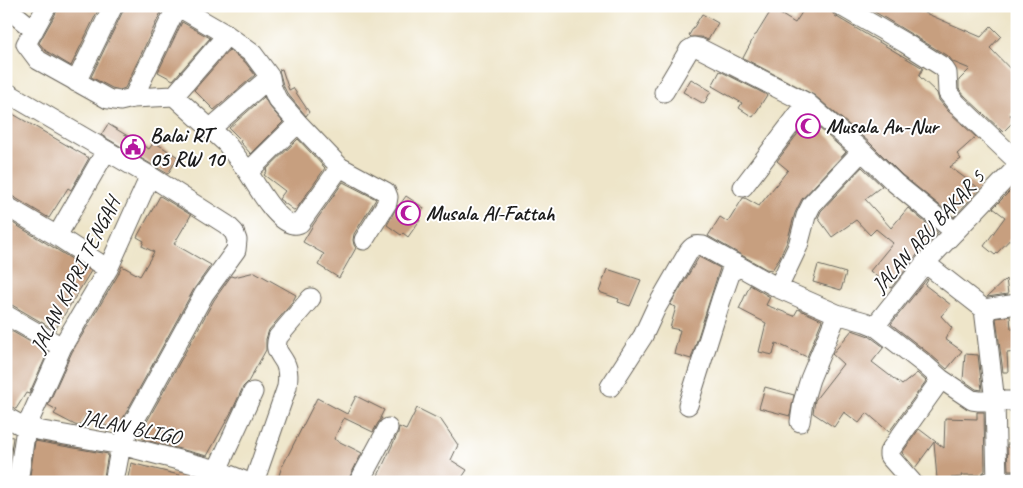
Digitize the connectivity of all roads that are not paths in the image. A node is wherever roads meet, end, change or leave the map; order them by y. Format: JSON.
{"nodes":[{"id":1,"x":47,"y":6,"type":"edge"},
{"id":2,"x":113,"y":6,"type":"edge"},
{"id":3,"x":177,"y":6,"type":"edge"},
{"id":4,"x":841,"y":6,"type":"edge"},
{"id":5,"x":18,"y":17,"type":"dead end"},
{"id":6,"x":34,"y":30,"type":"junction"},
{"id":7,"x":227,"y":35,"type":"junction"},
{"id":8,"x":270,"y":77,"type":"junction"},
{"id":9,"x":76,"y":82,"type":"junction"},
{"id":10,"x":6,"y":92,"type":"edge"},
{"id":11,"x":664,"y":92,"type":"dead end"},
{"id":12,"x":174,"y":96,"type":"junction"},
{"id":13,"x":133,"y":98,"type":"junction"},
{"id":14,"x":808,"y":103,"type":"junction"},
{"id":15,"x":298,"y":123,"type":"junction"},
{"id":16,"x":210,"y":129,"type":"junction"},
{"id":17,"x":106,"y":151,"type":"junction"},
{"id":18,"x":862,"y":151,"type":"junction"},
{"id":19,"x":1017,"y":161,"type":"edge"},
{"id":20,"x":340,"y":166,"type":"junction"},
{"id":21,"x":1017,"y":167,"type":"edge"},
{"id":22,"x":248,"y":172,"type":"junction"},
{"id":23,"x":150,"y":176,"type":"junction"},
{"id":24,"x":742,"y":187,"type":"dead end"},
{"id":25,"x":6,"y":206,"type":"edge"},
{"id":26,"x":955,"y":232,"type":"junction"},
{"id":27,"x":58,"y":236,"type":"junction"},
{"id":28,"x":364,"y":240,"type":"dead end"},
{"id":29,"x":734,"y":263,"type":"junction"},
{"id":30,"x":925,"y":263,"type":"junction"},
{"id":31,"x":108,"y":269,"type":"junction"},
{"id":32,"x":778,"y":288,"type":"junction"},
{"id":33,"x":311,"y":298,"type":"dead end"},
{"id":34,"x":1017,"y":304,"type":"edge"},
{"id":35,"x":984,"y":309,"type":"junction"},
{"id":36,"x":838,"y":314,"type":"junction"},
{"id":37,"x":6,"y":315,"type":"edge"},
{"id":38,"x":875,"y":326,"type":"junction"},
{"id":39,"x":62,"y":347,"type":"junction"},
{"id":40,"x":941,"y":379,"type":"junction"},
{"id":41,"x":610,"y":387,"type":"dead end"},
{"id":42,"x":253,"y":392,"type":"dead end"},
{"id":43,"x":995,"y":402,"type":"junction"},
{"id":44,"x":1017,"y":402,"type":"edge"},
{"id":45,"x":688,"y":406,"type":"dead end"},
{"id":46,"x":6,"y":417,"type":"edge"},
{"id":47,"x":800,"y":422,"type":"dead end"},
{"id":48,"x":26,"y":428,"type":"junction"},
{"id":49,"x":388,"y":428,"type":"dead end"},
{"id":50,"x":121,"y":446,"type":"junction"},
{"id":51,"x":216,"y":476,"type":"edge"},
{"id":52,"x":1017,"y":481,"type":"edge"},
{"id":53,"x":18,"y":482,"type":"edge"},
{"id":54,"x":114,"y":482,"type":"edge"},
{"id":55,"x":247,"y":482,"type":"edge"},
{"id":56,"x":254,"y":482,"type":"edge"},
{"id":57,"x":359,"y":482,"type":"edge"},
{"id":58,"x":912,"y":482,"type":"edge"},
{"id":59,"x":994,"y":482,"type":"edge"}],
"edges":[{"from":1,"to":6,"type":"street"},
{"from":2,"to":9,"type":"street"},
{"from":3,"to":7,"type":"street"},
{"from":3,"to":13,"type":"street"},
{"from":4,"to":19,"type":"street"},
{"from":5,"to":6,"type":"street"},
{"from":6,"to":9,"type":"street"},
{"from":7,"to":8,"type":"street"},
{"from":7,"to":12,"type":"street"},
{"from":8,"to":15,"type":"street"},
{"from":8,"to":16,"type":"street"},
{"from":9,"to":13,"type":"street"},
{"from":10,"to":17,"type":"street"},
{"from":11,"to":14,"type":"street"},
{"from":12,"to":13,"type":"street"},
{"from":12,"to":16,"type":"street"},
{"from":14,"to":18,"type":"street"},
{"from":14,"to":24,"type":"street"},
{"from":15,"to":20,"type":"street"},
{"from":15,"to":22,"type":"street"},
{"from":16,"to":22,"type":"street"},
{"from":17,"to":23,"type":"street"},
{"from":17,"to":27,"type":"street"},
{"from":18,"to":26,"type":"street"},
{"from":18,"to":32,"type":"street"},
{"from":20,"to":22,"type":"street"},
{"from":20,"to":28,"type":"street"},
{"from":21,"to":26,"type":"street","name":"JALAN ABU BAKAR 5"},
{"from":23,"to":31,"type":"street","name":"JALAN KAPRI TENGAH"},
{"from":23,"to":50,"type":"street"},
{"from":25,"to":27,"type":"street"},
{"from":26,"to":30,"type":"street","name":"JALAN ABU BAKAR 5"},
{"from":27,"to":31,"type":"street"},
{"from":29,"to":32,"type":"street"},
{"from":29,"to":41,"type":"street"},
{"from":29,"to":45,"type":"street"},
{"from":30,"to":35,"type":"street"},
{"from":30,"to":38,"type":"street","name":"JALAN ABU BAKAR 5"},
{"from":31,"to":39,"type":"street","name":"JALAN KAPRI TENGAH"},
{"from":32,"to":36,"type":"street"},
{"from":33,"to":56,"type":"street"},
{"from":34,"to":35,"type":"street"},
{"from":35,"to":43,"type":"street"},
{"from":36,"to":38,"type":"street"},
{"from":36,"to":47,"type":"street"},
{"from":37,"to":39,"type":"street"},
{"from":38,"to":40,"type":"street"},
{"from":39,"to":48,"type":"street","name":"JALAN KAPRI TENGAH"},
{"from":40,"to":43,"type":"street"},
{"from":40,"to":58,"type":"street"},
{"from":42,"to":51,"type":"street"},
{"from":43,"to":44,"type":"street"},
{"from":43,"to":59,"type":"street"},
{"from":46,"to":48,"type":"street","name":"JALAN BLIGO"},
{"from":48,"to":50,"type":"street","name":"JALAN BLIGO"},
{"from":48,"to":53,"type":"street","name":"JALAN KAPRI TENGAH"},
{"from":49,"to":57,"type":"street"},
{"from":50,"to":51,"type":"street","name":"JALAN BLIGO"},
{"from":50,"to":54,"type":"street"},
{"from":51,"to":55,"type":"street","name":"JALAN BLIGO"},
{"from":52,"to":59,"type":"street"}]}
